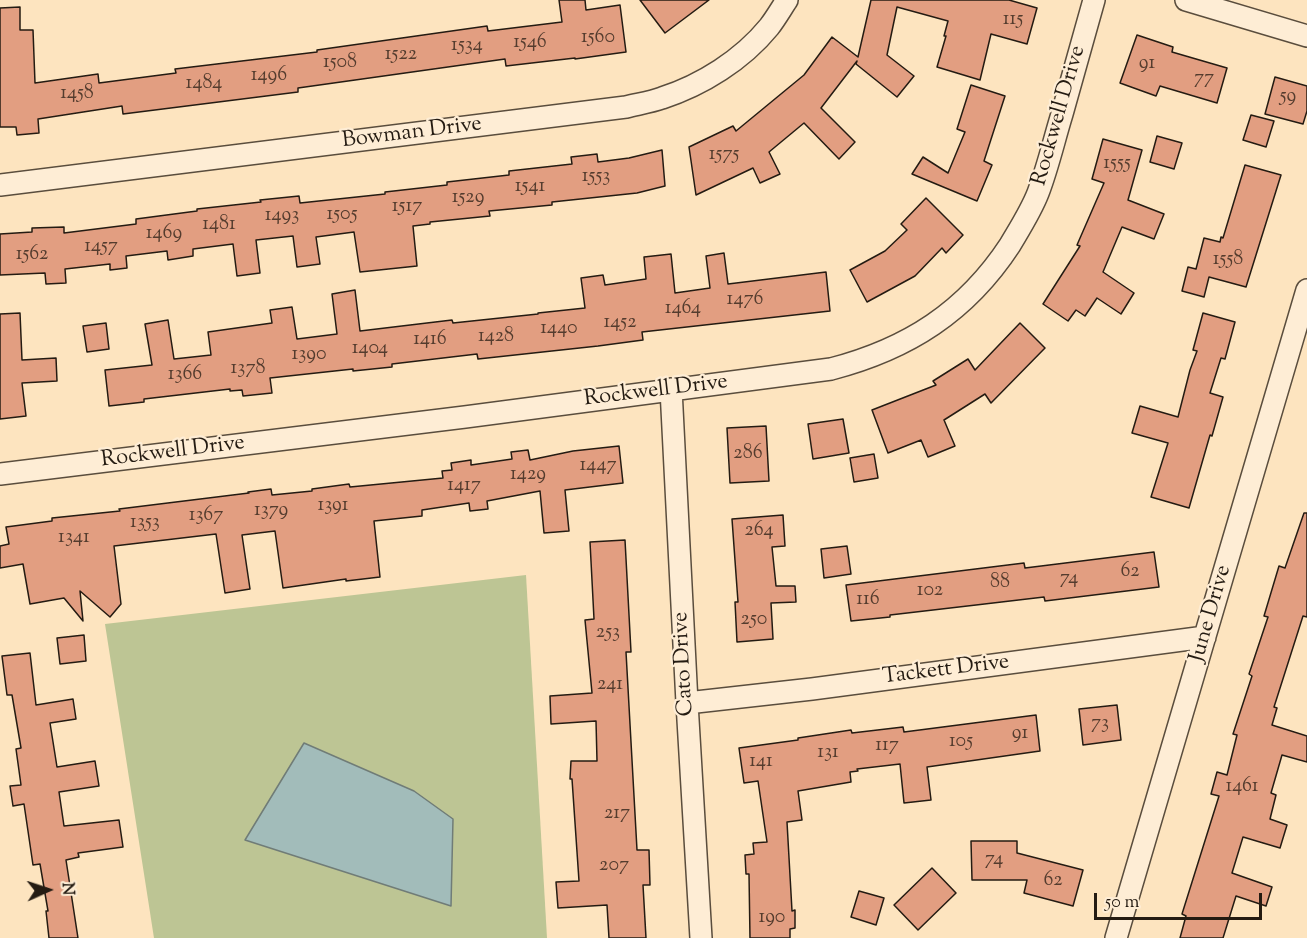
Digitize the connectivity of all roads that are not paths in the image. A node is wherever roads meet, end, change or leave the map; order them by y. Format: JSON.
{"nodes":[{"id":1,"x":787,"y":0,"type":"edge"},
{"id":2,"x":1094,"y":0,"type":"edge"},
{"id":3,"x":1186,"y":0,"type":"edge"},
{"id":4,"x":1307,"y":36,"type":"edge"},
{"id":5,"x":0,"y":185,"type":"edge"},
{"id":6,"x":1307,"y":290,"type":"edge"},
{"id":7,"x":671,"y":389,"type":"junction"},
{"id":8,"x":0,"y":474,"type":"edge"},
{"id":9,"x":1205,"y":637,"type":"junction"},
{"id":10,"x":687,"y":703,"type":"junction"},
{"id":11,"x":701,"y":938,"type":"edge"},
{"id":12,"x":1116,"y":938,"type":"edge"}],
"edges":[{"from":1,"to":5,"type":"street","name":"Bowman Drive"},
{"from":2,"to":7,"type":"street","name":"Rockwell Drive"},
{"from":3,"to":4,"type":"street"},
{"from":6,"to":9,"type":"street","name":"June Drive"},
{"from":7,"to":8,"type":"street","name":"Rockwell Drive"},
{"from":7,"to":10,"type":"street","name":"Cato Drive"},
{"from":9,"to":10,"type":"street","name":"Tackett Drive"},
{"from":9,"to":12,"type":"street","name":"June Drive"},
{"from":10,"to":11,"type":"street","name":"Cato Drive"}]}
